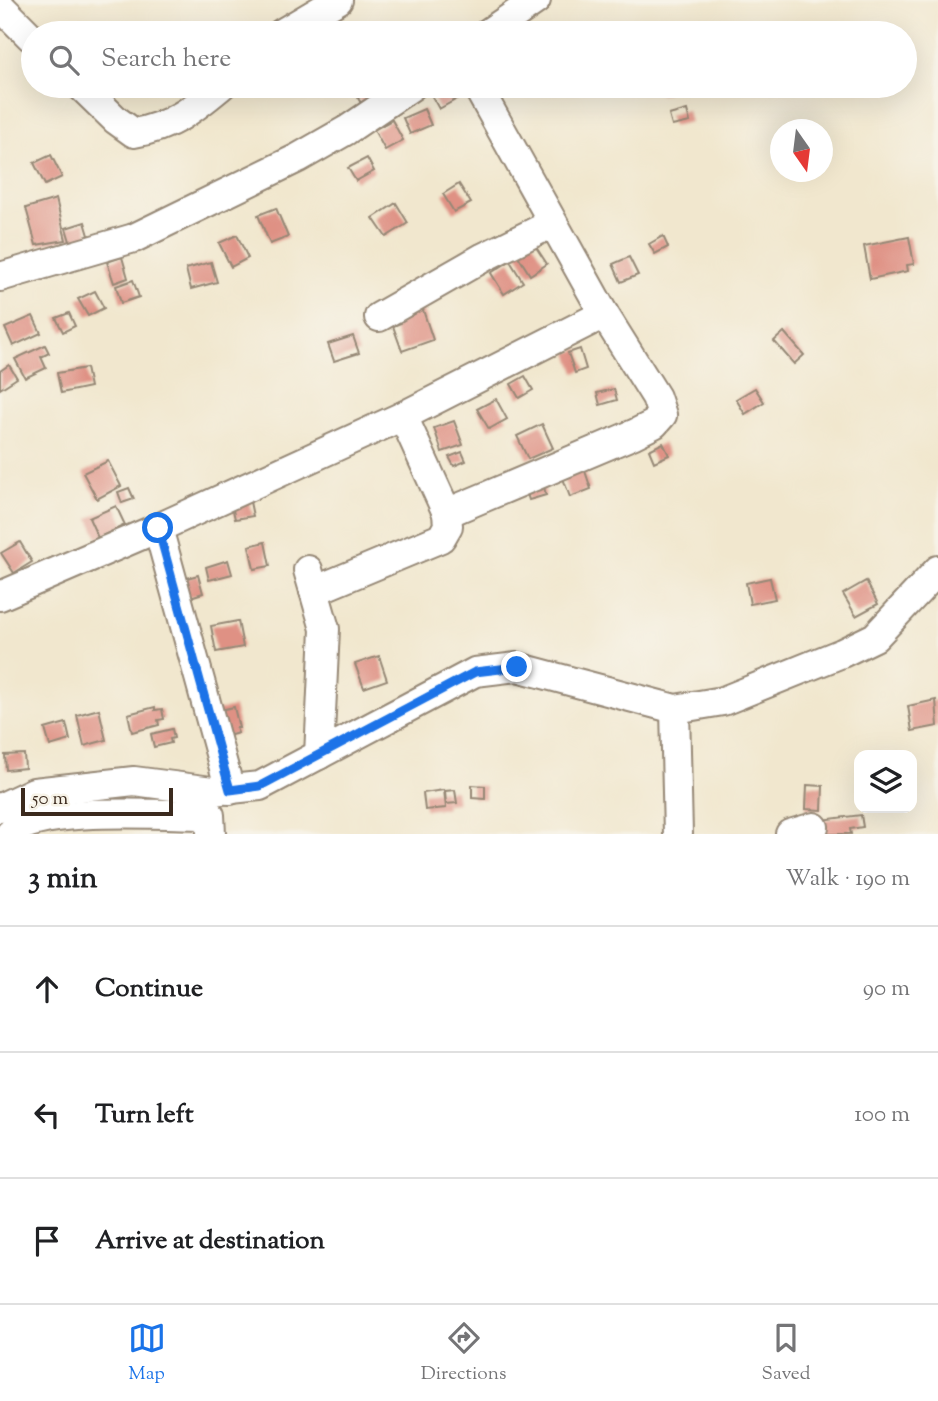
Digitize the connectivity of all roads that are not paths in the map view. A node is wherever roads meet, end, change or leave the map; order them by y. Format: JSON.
{"nodes":[{"id":1,"x":338,"y":0,"type":"edge"},
{"id":2,"x":537,"y":0,"type":"edge"},
{"id":3,"x":0,"y":6,"type":"edge"},
{"id":4,"x":302,"y":21,"type":"edge"},
{"id":5,"x":506,"y":21,"type":"edge"},
{"id":6,"x":21,"y":27,"type":"edge"},
{"id":7,"x":93,"y":98,"type":"edge"},
{"id":8,"x":207,"y":98,"type":"edge"},
{"id":9,"x":394,"y":98,"type":"edge"},
{"id":10,"x":484,"y":98,"type":"edge"},
{"id":11,"x":553,"y":223,"type":"junction"},
{"id":12,"x":0,"y":277,"type":"edge"},
{"id":13,"x":604,"y":314,"type":"junction"},
{"id":14,"x":379,"y":317,"type":"dead end"},
{"id":15,"x":403,"y":416,"type":"junction"},
{"id":16,"x":447,"y":513,"type":"junction"},
{"id":17,"x":158,"y":528,"type":"junction"},
{"id":18,"x":938,"y":570,"type":"edge"},
{"id":19,"x":0,"y":596,"type":"edge"},
{"id":20,"x":674,"y":709,"type":"junction"},
{"id":21,"x":319,"y":755,"type":"junction"},
{"id":22,"x":216,"y":807,"type":"edge"},
{"id":23,"x":0,"y":808,"type":"edge"},
{"id":24,"x":10,"y":834,"type":"edge"},
{"id":25,"x":678,"y":834,"type":"edge"}],
"edges":[{"from":1,"to":4,"type":"street"},
{"from":2,"to":5,"type":"street"},
{"from":3,"to":6,"type":"street"},
{"from":7,"to":8,"type":"street"},
{"from":9,"to":12,"type":"street"},
{"from":10,"to":11,"type":"street"},
{"from":11,"to":13,"type":"street"},
{"from":11,"to":14,"type":"street"},
{"from":13,"to":15,"type":"street"},
{"from":13,"to":16,"type":"street"},
{"from":15,"to":16,"type":"street"},
{"from":15,"to":17,"type":"street"},
{"from":16,"to":21,"type":"street"},
{"from":17,"to":19,"type":"street"},
{"from":17,"to":22,"type":"street"},
{"from":18,"to":20,"type":"street"},
{"from":20,"to":21,"type":"street"},
{"from":20,"to":25,"type":"street"},
{"from":21,"to":22,"type":"street"},
{"from":22,"to":23,"type":"street"},
{"from":22,"to":24,"type":"street"}]}
